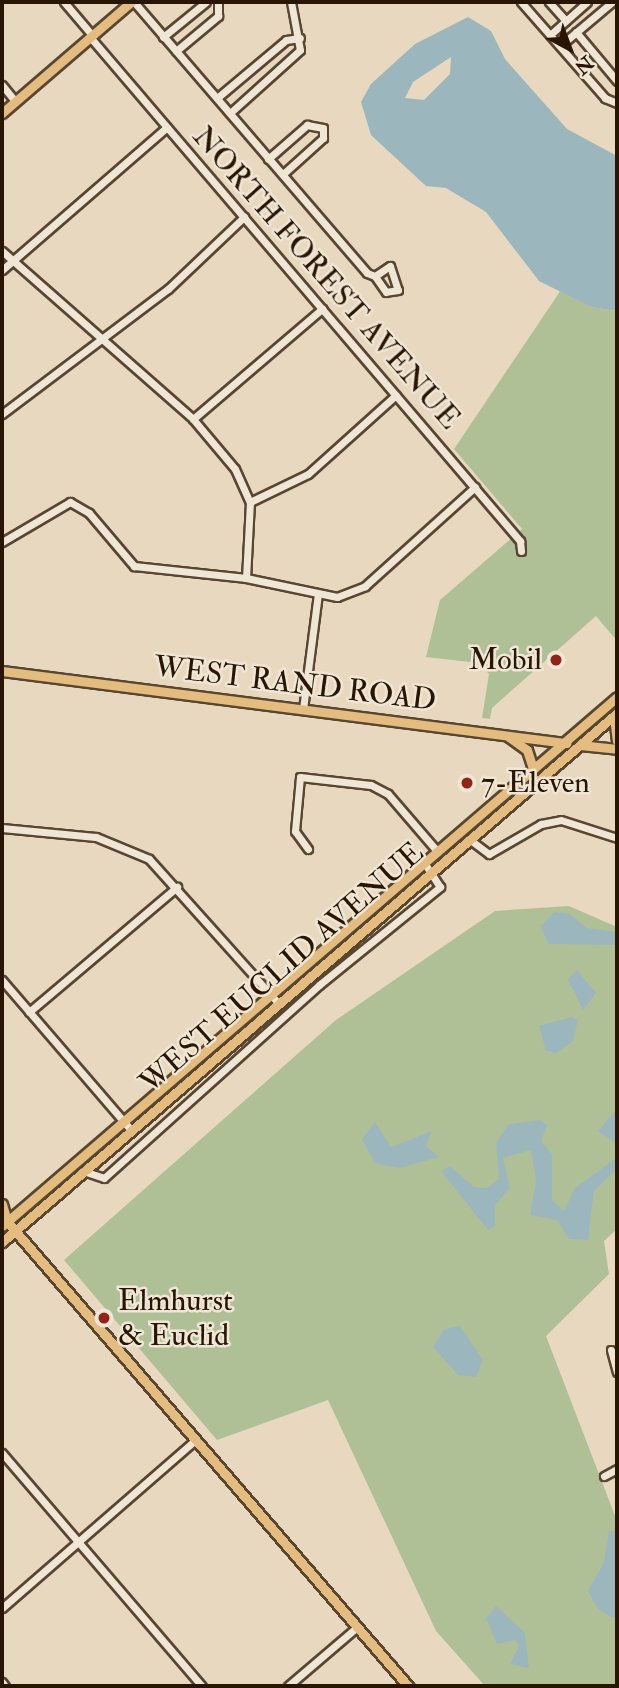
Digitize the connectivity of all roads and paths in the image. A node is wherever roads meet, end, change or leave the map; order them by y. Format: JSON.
{"nodes":[{"id":1,"x":64,"y":2,"type":"edge"},
{"id":2,"x":132,"y":2,"type":"edge"},
{"id":3,"x":206,"y":2,"type":"edge"},
{"id":4,"x":218,"y":2,"type":"edge"},
{"id":5,"x":291,"y":2,"type":"edge"},
{"id":6,"x":521,"y":2,"type":"edge"},
{"id":7,"x":549,"y":2,"type":"edge"},
{"id":8,"x":587,"y":2,"type":"edge"},
{"id":9,"x":612,"y":2,"type":"edge"},
{"id":10,"x":566,"y":21,"type":"junction"},
{"id":11,"x":576,"y":32,"type":"junction"},
{"id":12,"x":551,"y":34,"type":"junction"},
{"id":13,"x":91,"y":36,"type":"junction"},
{"id":14,"x":163,"y":37,"type":"junction"},
{"id":15,"x":300,"y":38,"type":"junction"},
{"id":16,"x":561,"y":45,"type":"junction"},
{"id":17,"x":176,"y":51,"type":"junction"},
{"id":18,"x":617,"y":81,"type":"edge"},
{"id":19,"x":2,"y":85,"type":"edge"},
{"id":20,"x":218,"y":98,"type":"junction"},
{"id":21,"x":15,"y":101,"type":"junction"},
{"id":22,"x":617,"y":103,"type":"edge"},
{"id":23,"x":2,"y":113,"type":"edge"},
{"id":24,"x":230,"y":113,"type":"junction"},
{"id":25,"x":167,"y":127,"type":"junction"},
{"id":26,"x":268,"y":159,"type":"junction"},
{"id":27,"x":283,"y":174,"type":"junction"},
{"id":28,"x":244,"y":217,"type":"junction"},
{"id":29,"x":2,"y":251,"type":"edge"},
{"id":30,"x":11,"y":261,"type":"junction"},
{"id":31,"x":2,"y":270,"type":"edge"},
{"id":32,"x":375,"y":276,"type":"dead end"},
{"id":33,"x":323,"y":309,"type":"junction"},
{"id":34,"x":96,"y":339,"type":"junction"},
{"id":35,"x":396,"y":395,"type":"junction"},
{"id":36,"x":2,"y":414,"type":"edge"},
{"id":37,"x":193,"y":419,"type":"junction"},
{"id":38,"x":475,"y":487,"type":"junction"},
{"id":39,"x":250,"y":502,"type":"junction"},
{"id":40,"x":2,"y":542,"type":"edge"},
{"id":41,"x":521,"y":551,"type":"dead end"},
{"id":42,"x":246,"y":578,"type":"junction"},
{"id":43,"x":318,"y":594,"type":"junction"},
{"id":44,"x":2,"y":671,"type":"edge"},
{"id":45,"x":617,"y":697,"type":"edge"},
{"id":46,"x":303,"y":709,"type":"junction"},
{"id":47,"x":616,"y":714,"type":"edge"},
{"id":48,"x":508,"y":736,"type":"junction"},
{"id":49,"x":617,"y":741,"type":"edge"},
{"id":50,"x":564,"y":742,"type":"junction"},
{"id":51,"x":582,"y":745,"type":"junction"},
{"id":52,"x":617,"y":749,"type":"edge"},
{"id":53,"x":533,"y":769,"type":"junction"},
{"id":54,"x":2,"y":828,"type":"edge"},
{"id":55,"x":617,"y":838,"type":"edge"},
{"id":56,"x":469,"y":839,"type":"junction"},
{"id":57,"x":308,"y":849,"type":"dead end"},
{"id":58,"x":437,"y":851,"type":"junction"},
{"id":59,"x":424,"y":862,"type":"junction"},
{"id":60,"x":432,"y":872,"type":"junction"},
{"id":61,"x":177,"y":887,"type":"junction"},
{"id":62,"x":2,"y":980,"type":"edge"},
{"id":63,"x":269,"y":993,"type":"junction"},
{"id":64,"x":279,"y":1004,"type":"junction"},
{"id":65,"x":29,"y":1012,"type":"junction"},
{"id":66,"x":122,"y":1120,"type":"junction"},
{"id":67,"x":131,"y":1130,"type":"junction"},
{"id":68,"x":83,"y":1171,"type":"junction"},
{"id":69,"x":2,"y":1204,"type":"edge"},
{"id":70,"x":3,"y":1222,"type":"edge"},
{"id":71,"x":15,"y":1230,"type":"junction"},
{"id":72,"x":2,"y":1242,"type":"edge"},
{"id":73,"x":611,"y":1350,"type":"dead end"},
{"id":74,"x":617,"y":1372,"type":"edge"},
{"id":75,"x":195,"y":1440,"type":"junction"},
{"id":76,"x":2,"y":1453,"type":"edge"},
{"id":77,"x":617,"y":1469,"type":"edge"},
{"id":78,"x":604,"y":1476,"type":"dead end"},
{"id":79,"x":78,"y":1541,"type":"junction"},
{"id":80,"x":2,"y":1608,"type":"edge"},
{"id":81,"x":357,"y":1627,"type":"junction"},
{"id":82,"x":202,"y":1686,"type":"edge"},
{"id":83,"x":288,"y":1686,"type":"edge"},
{"id":84,"x":408,"y":1686,"type":"edge"}],
"edges":[{"from":1,"to":13,"type":"street","name":"NORTH FOREST AVENUE"},
{"from":2,"to":13,"type":"main road"},
{"from":2,"to":14,"type":"street"},
{"from":3,"to":14,"type":"street"},
{"from":4,"to":17,"type":"street"},
{"from":5,"to":15,"type":"street"},
{"from":6,"to":12,"type":"street"},
{"from":7,"to":10,"type":"street"},
{"from":8,"to":10,"type":"street"},
{"from":9,"to":11,"type":"street"},
{"from":10,"to":12,"type":"street"},
{"from":11,"to":16,"type":"street"},
{"from":11,"to":18,"type":"street"},
{"from":12,"to":16,"type":"street"},
{"from":13,"to":21,"type":"main road"},
{"from":13,"to":25,"type":"street","name":"NORTH FOREST AVENUE"},
{"from":14,"to":17,"type":"street"},
{"from":15,"to":20,"type":"street"},
{"from":15,"to":24,"type":"street"},
{"from":16,"to":22,"type":"street"},
{"from":17,"to":20,"type":"street"},
{"from":19,"to":21,"type":"street"},
{"from":20,"to":24,"type":"street"},
{"from":21,"to":23,"type":"main road"},
{"from":24,"to":26,"type":"street"},
{"from":25,"to":28,"type":"street","name":"NORTH FOREST AVENUE"},
{"from":25,"to":30,"type":"street"},
{"from":26,"to":27,"type":"street"},
{"from":26,"to":27,"type":"street"},
{"from":27,"to":32,"type":"street"},
{"from":28,"to":33,"type":"street","name":"NORTH FOREST AVENUE"},
{"from":28,"to":34,"type":"street"},
{"from":29,"to":30,"type":"street"},
{"from":30,"to":31,"type":"street"},
{"from":30,"to":34,"type":"street"},
{"from":33,"to":35,"type":"street","name":"NORTH FOREST AVENUE"},
{"from":33,"to":37,"type":"street"},
{"from":34,"to":36,"type":"street"},
{"from":34,"to":37,"type":"street"},
{"from":35,"to":38,"type":"street","name":"NORTH FOREST AVENUE"},
{"from":35,"to":39,"type":"street"},
{"from":37,"to":39,"type":"street"},
{"from":38,"to":41,"type":"street","name":"NORTH FOREST AVENUE"},
{"from":38,"to":43,"type":"street"},
{"from":39,"to":42,"type":"street"},
{"from":40,"to":42,"type":"street"},
{"from":42,"to":43,"type":"street"},
{"from":43,"to":46,"type":"street"},
{"from":44,"to":46,"type":"main road","name":"WEST RAND ROAD"},
{"from":45,"to":50,"type":"main road","name":"WEST EUCLID AVENUE"},
{"from":46,"to":48,"type":"main road","name":"WEST RAND ROAD"},
{"from":47,"to":49,"type":"main road"},
{"from":47,"to":51,"type":"main road","name":"WEST EUCLID AVENUE"},
{"from":48,"to":50,"type":"main road","name":"WEST RAND ROAD"},
{"from":48,"to":53,"type":"main road"},
{"from":50,"to":51,"type":"main road","name":"WEST RAND ROAD"},
{"from":50,"to":53,"type":"main road","name":"WEST EUCLID AVENUE"},
{"from":51,"to":52,"type":"main road","name":"WEST RAND ROAD"},
{"from":51,"to":56,"type":"main road","name":"WEST EUCLID AVENUE"},
{"from":53,"to":58,"type":"main road","name":"WEST EUCLID AVENUE"},
{"from":54,"to":61,"type":"street"},
{"from":55,"to":56,"type":"street"},
{"from":56,"to":60,"type":"main road","name":"WEST EUCLID AVENUE"},
{"from":57,"to":58,"type":"street"},
{"from":58,"to":59,"type":"main road","name":"WEST EUCLID AVENUE"},
{"from":59,"to":60,"type":"street"},
{"from":59,"to":63,"type":"main road","name":"WEST EUCLID AVENUE"},
{"from":60,"to":64,"type":"main road","name":"WEST EUCLID AVENUE"},
{"from":60,"to":68,"type":"street"},
{"from":61,"to":63,"type":"street"},
{"from":61,"to":65,"type":"street"},
{"from":62,"to":65,"type":"street"},
{"from":63,"to":64,"type":"street"},
{"from":63,"to":66,"type":"main road","name":"WEST EUCLID AVENUE"},
{"from":64,"to":67,"type":"main road","name":"WEST EUCLID AVENUE"},
{"from":65,"to":66,"type":"street"},
{"from":66,"to":67,"type":"street"},
{"from":66,"to":70,"type":"main road","name":"WEST EUCLID AVENUE"},
{"from":67,"to":68,"type":"main road","name":"WEST EUCLID AVENUE"},
{"from":68,"to":71,"type":"main road","name":"WEST EUCLID AVENUE"},
{"from":69,"to":70,"type":"main road"},
{"from":70,"to":71,"type":"main road"},
{"from":71,"to":72,"type":"main road","name":"WEST EUCLID AVENUE"},
{"from":71,"to":75,"type":"main road"},
{"from":73,"to":74,"type":"street"},
{"from":75,"to":79,"type":"street"},
{"from":75,"to":81,"type":"main road"},
{"from":76,"to":79,"type":"street"},
{"from":77,"to":78,"type":"street"},
{"from":79,"to":80,"type":"street"},
{"from":79,"to":82,"type":"street"},
{"from":81,"to":83,"type":"street"},
{"from":81,"to":84,"type":"main road"}]}
